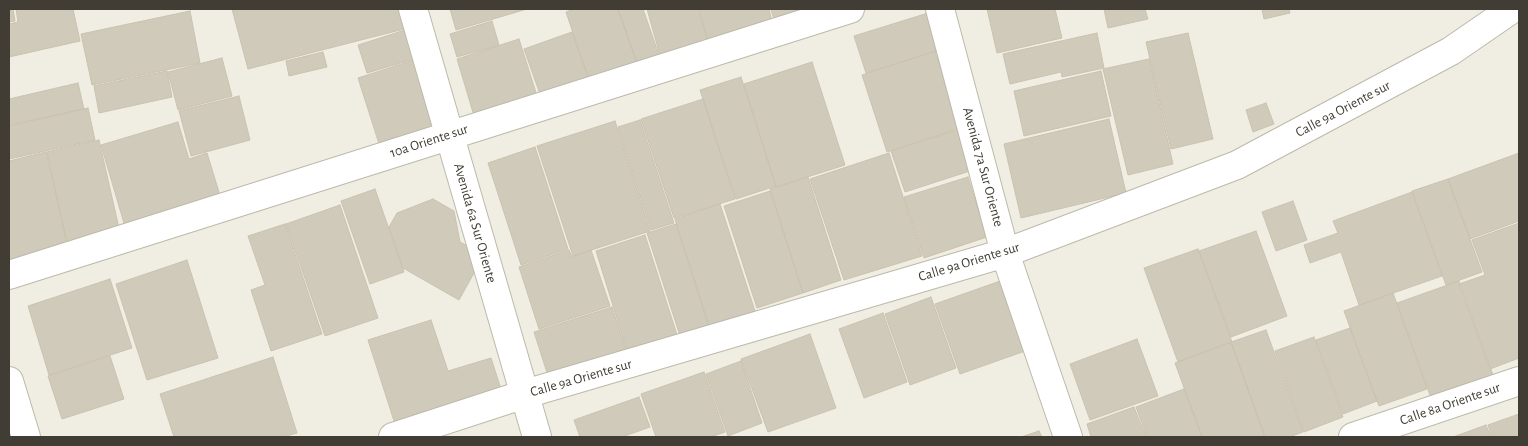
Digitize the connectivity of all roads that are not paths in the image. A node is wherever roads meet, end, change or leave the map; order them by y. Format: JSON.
{"nodes":[{"id":1,"x":413,"y":9,"type":"edge"},
{"id":2,"x":850,"y":9,"type":"edge"},
{"id":3,"x":940,"y":9,"type":"edge"},
{"id":4,"x":1512,"y":9,"type":"edge"},
{"id":5,"x":450,"y":135,"type":"junction"},
{"id":6,"x":1005,"y":253,"type":"junction"},
{"id":7,"x":9,"y":275,"type":"edge"},
{"id":8,"x":9,"y":381,"type":"edge"},
{"id":9,"x":1519,"y":381,"type":"edge"},
{"id":10,"x":525,"y":394,"type":"junction"},
{"id":11,"x":26,"y":437,"type":"edge"},
{"id":12,"x":393,"y":437,"type":"edge"},
{"id":13,"x":537,"y":437,"type":"edge"},
{"id":14,"x":1068,"y":437,"type":"edge"},
{"id":15,"x":1353,"y":437,"type":"edge"}],
"edges":[{"from":1,"to":5,"type":"street","name":"Avenida 6a Sur Oriente"},
{"from":2,"to":5,"type":"street","name":"10a Oriente sur"},
{"from":3,"to":6,"type":"street","name":"Avenida 7a Sur Oriente"},
{"from":4,"to":6,"type":"street","name":"Calle 9a Oriente sur"},
{"from":5,"to":7,"type":"street","name":"10a Oriente sur"},
{"from":5,"to":10,"type":"street","name":"Avenida 6a Sur Oriente"},
{"from":6,"to":10,"type":"street","name":"Calle 9a Oriente sur"},
{"from":6,"to":14,"type":"street","name":"Avenida 7a Sur Oriente"},
{"from":8,"to":11,"type":"street"},
{"from":9,"to":15,"type":"street","name":"Calle 8a Oriente sur"},
{"from":10,"to":12,"type":"street","name":"Calle 9a Oriente sur"},
{"from":10,"to":13,"type":"street","name":"Avenida 6a Sur Oriente"}]}
